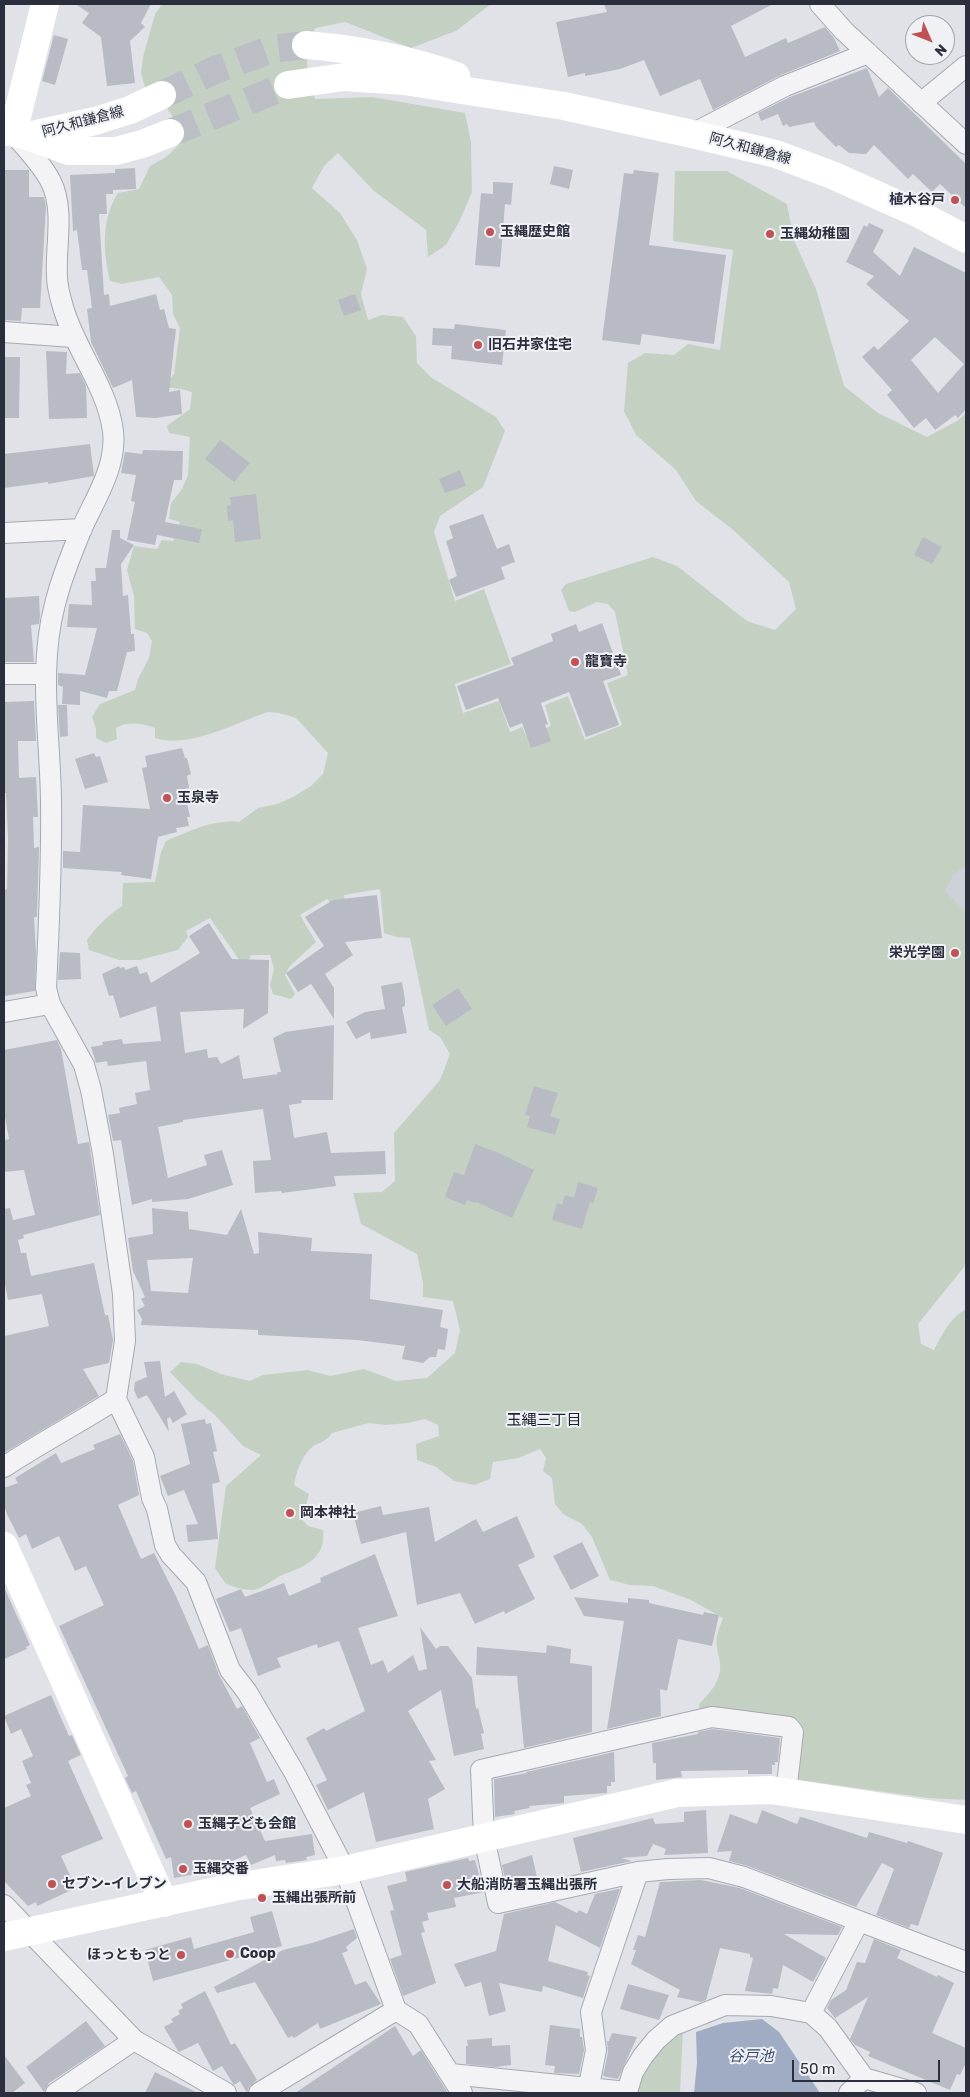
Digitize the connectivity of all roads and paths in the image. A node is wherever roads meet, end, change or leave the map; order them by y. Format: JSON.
{"nodes":[{"id":1,"x":45,"y":4,"type":"edge"},
{"id":2,"x":820,"y":4,"type":"edge"},
{"id":3,"x":306,"y":45,"type":"tunnel mouth"},
{"id":4,"x":868,"y":53,"type":"junction"},
{"id":5,"x":966,"y":66,"type":"edge"},
{"id":6,"x":288,"y":85,"type":"tunnel mouth"},
{"id":7,"x":162,"y":95,"type":"tunnel mouth"},
{"id":8,"x":522,"y":98,"type":"junction"},
{"id":9,"x":921,"y":103,"type":"junction"},
{"id":10,"x":15,"y":133,"type":"edge"},
{"id":11,"x":170,"y":133,"type":"tunnel mouth"},
{"id":12,"x":692,"y":134,"type":"junction"},
{"id":13,"x":966,"y":144,"type":"edge"},
{"id":14,"x":966,"y":239,"type":"edge"},
{"id":15,"x":4,"y":332,"type":"edge"},
{"id":16,"x":73,"y":336,"type":"junction"},
{"id":17,"x":82,"y":529,"type":"junction"},
{"id":18,"x":4,"y":533,"type":"edge"},
{"id":19,"x":4,"y":674,"type":"edge"},
{"id":20,"x":46,"y":674,"type":"junction"},
{"id":21,"x":50,"y":1004,"type":"junction"},
{"id":22,"x":4,"y":1012,"type":"edge"},
{"id":23,"x":116,"y":1399,"type":"junction"},
{"id":24,"x":4,"y":1467,"type":"edge"},
{"id":25,"x":4,"y":1546,"type":"edge"},
{"id":26,"x":786,"y":1793,"type":"junction"},
{"id":27,"x":966,"y":1820,"type":"edge"},
{"id":28,"x":484,"y":1837,"type":"junction"},
{"id":29,"x":345,"y":1870,"type":"junction"},
{"id":30,"x":638,"y":1872,"type":"junction"},
{"id":31,"x":164,"y":1903,"type":"junction"},
{"id":32,"x":4,"y":1905,"type":"edge"},
{"id":33,"x":859,"y":1921,"type":"junction"},
{"id":34,"x":17,"y":1934,"type":"edge"},
{"id":35,"x":966,"y":1962,"type":"edge"},
{"id":36,"x":396,"y":2010,"type":"junction"},
{"id":37,"x":811,"y":2013,"type":"junction"},
{"id":38,"x":134,"y":2040,"type":"junction"},
{"id":39,"x":451,"y":2074,"type":"junction"},
{"id":40,"x":864,"y":2078,"type":"junction"},
{"id":41,"x":589,"y":2086,"type":"junction"},
{"id":42,"x":626,"y":2092,"type":"edge"},
{"id":43,"x":56,"y":2093,"type":"edge"},
{"id":44,"x":226,"y":2093,"type":"edge"},
{"id":45,"x":259,"y":2093,"type":"edge"},
{"id":46,"x":462,"y":2093,"type":"edge"},
{"id":47,"x":849,"y":2093,"type":"edge"},
{"id":48,"x":916,"y":2093,"type":"edge"}],
"edges":[{"from":1,"to":10,"type":"street"},
{"from":2,"to":4,"type":"street"},
{"from":3,"to":8,"type":"street","name":"阿久和鎌倉線"},
{"from":4,"to":9,"type":"street"},
{"from":4,"to":12,"type":"street"},
{"from":5,"to":9,"type":"street"},
{"from":6,"to":8,"type":"street","name":"阿久和鎌倉線"},
{"from":7,"to":10,"type":"street","name":"阿久和鎌倉線"},
{"from":8,"to":12,"type":"street","name":"阿久和鎌倉線"},
{"from":9,"to":13,"type":"street"},
{"from":10,"to":11,"type":"street","name":"阿久和鎌倉線"},
{"from":10,"to":16,"type":"street"},
{"from":12,"to":14,"type":"street","name":"阿久和鎌倉線"},
{"from":15,"to":16,"type":"street"},
{"from":16,"to":17,"type":"street"},
{"from":17,"to":18,"type":"street"},
{"from":17,"to":20,"type":"street"},
{"from":19,"to":20,"type":"street"},
{"from":20,"to":21,"type":"street"},
{"from":21,"to":22,"type":"street"},
{"from":21,"to":23,"type":"street"},
{"from":23,"to":24,"type":"street"},
{"from":23,"to":29,"type":"street"},
{"from":25,"to":31,"type":"street"},
{"from":26,"to":27,"type":"street"},
{"from":26,"to":28,"type":"street"},
{"from":26,"to":28,"type":"street"},
{"from":28,"to":29,"type":"street"},
{"from":28,"to":30,"type":"street"},
{"from":29,"to":31,"type":"street"},
{"from":29,"to":36,"type":"street"},
{"from":30,"to":33,"type":"street"},
{"from":30,"to":41,"type":"street"},
{"from":31,"to":34,"type":"street"},
{"from":32,"to":34,"type":"street"},
{"from":33,"to":35,"type":"street"},
{"from":33,"to":37,"type":"street"},
{"from":34,"to":38,"type":"street"},
{"from":36,"to":39,"type":"street"},
{"from":36,"to":45,"type":"street"},
{"from":37,"to":40,"type":"street"},
{"from":37,"to":42,"type":"street"},
{"from":38,"to":43,"type":"street"},
{"from":38,"to":44,"type":"street"},
{"from":39,"to":41,"type":"street"},
{"from":39,"to":46,"type":"street"},
{"from":40,"to":47,"type":"street"},
{"from":40,"to":48,"type":"street"},
{"from":41,"to":42,"type":"street"}]}
